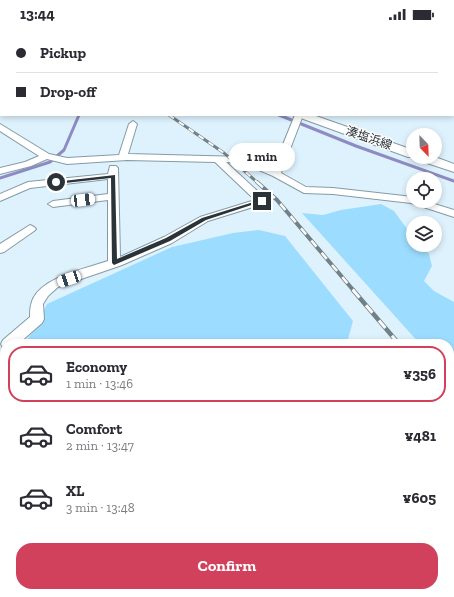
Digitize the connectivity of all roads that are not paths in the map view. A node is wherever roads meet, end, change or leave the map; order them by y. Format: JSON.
{"nodes":[{"id":1,"x":299,"y":116,"type":"edge"},
{"id":2,"x":305,"y":116,"type":"edge"},
{"id":3,"x":327,"y":116,"type":"edge"},
{"id":4,"x":133,"y":124,"type":"dead end"},
{"id":5,"x":0,"y":127,"type":"edge"},
{"id":6,"x":406,"y":143,"type":"edge"},
{"id":7,"x":406,"y":152,"type":"edge"},
{"id":8,"x":442,"y":155,"type":"edge"},
{"id":9,"x":46,"y":156,"type":"junction"},
{"id":10,"x":118,"y":158,"type":"junction"},
{"id":11,"x":217,"y":159,"type":"junction"},
{"id":12,"x":454,"y":159,"type":"edge"},
{"id":13,"x":442,"y":164,"type":"edge"},
{"id":14,"x":454,"y":168,"type":"edge"},
{"id":15,"x":0,"y":171,"type":"edge"},
{"id":16,"x":276,"y":174,"type":"junction"},
{"id":17,"x":113,"y":176,"type":"junction"},
{"id":18,"x":113,"y":196,"type":"junction"},
{"id":19,"x":0,"y":198,"type":"edge"},
{"id":20,"x":406,"y":200,"type":"edge"},
{"id":21,"x":53,"y":204,"type":"dead end"},
{"id":22,"x":436,"y":208,"type":"edge"},
{"id":23,"x":454,"y":214,"type":"edge"},
{"id":24,"x":30,"y":229,"type":"dead end"},
{"id":25,"x":0,"y":249,"type":"edge"},
{"id":26,"x":114,"y":263,"type":"junction"},
{"id":27,"x":14,"y":339,"type":"edge"}],
"edges":[{"from":1,"to":16,"type":"street"},
{"from":2,"to":7,"type":"main road","name":"湊塩浜線"},
{"from":3,"to":6,"type":"main road","name":"湊塩浜線"},
{"from":4,"to":10,"type":"street"},
{"from":5,"to":9,"type":"street"},
{"from":8,"to":12,"type":"main road"},
{"from":9,"to":10,"type":"street"},
{"from":9,"to":15,"type":"street"},
{"from":10,"to":11,"type":"street"},
{"from":10,"to":17,"type":"street"},
{"from":11,"to":16,"type":"street"},
{"from":11,"to":26,"type":"street"},
{"from":13,"to":14,"type":"main road"},
{"from":16,"to":20,"type":"street"},
{"from":17,"to":18,"type":"street"},
{"from":17,"to":19,"type":"street"},
{"from":18,"to":21,"type":"street"},
{"from":18,"to":26,"type":"street"},
{"from":22,"to":23,"type":"street"},
{"from":24,"to":25,"type":"street"},
{"from":26,"to":27,"type":"street"}]}
